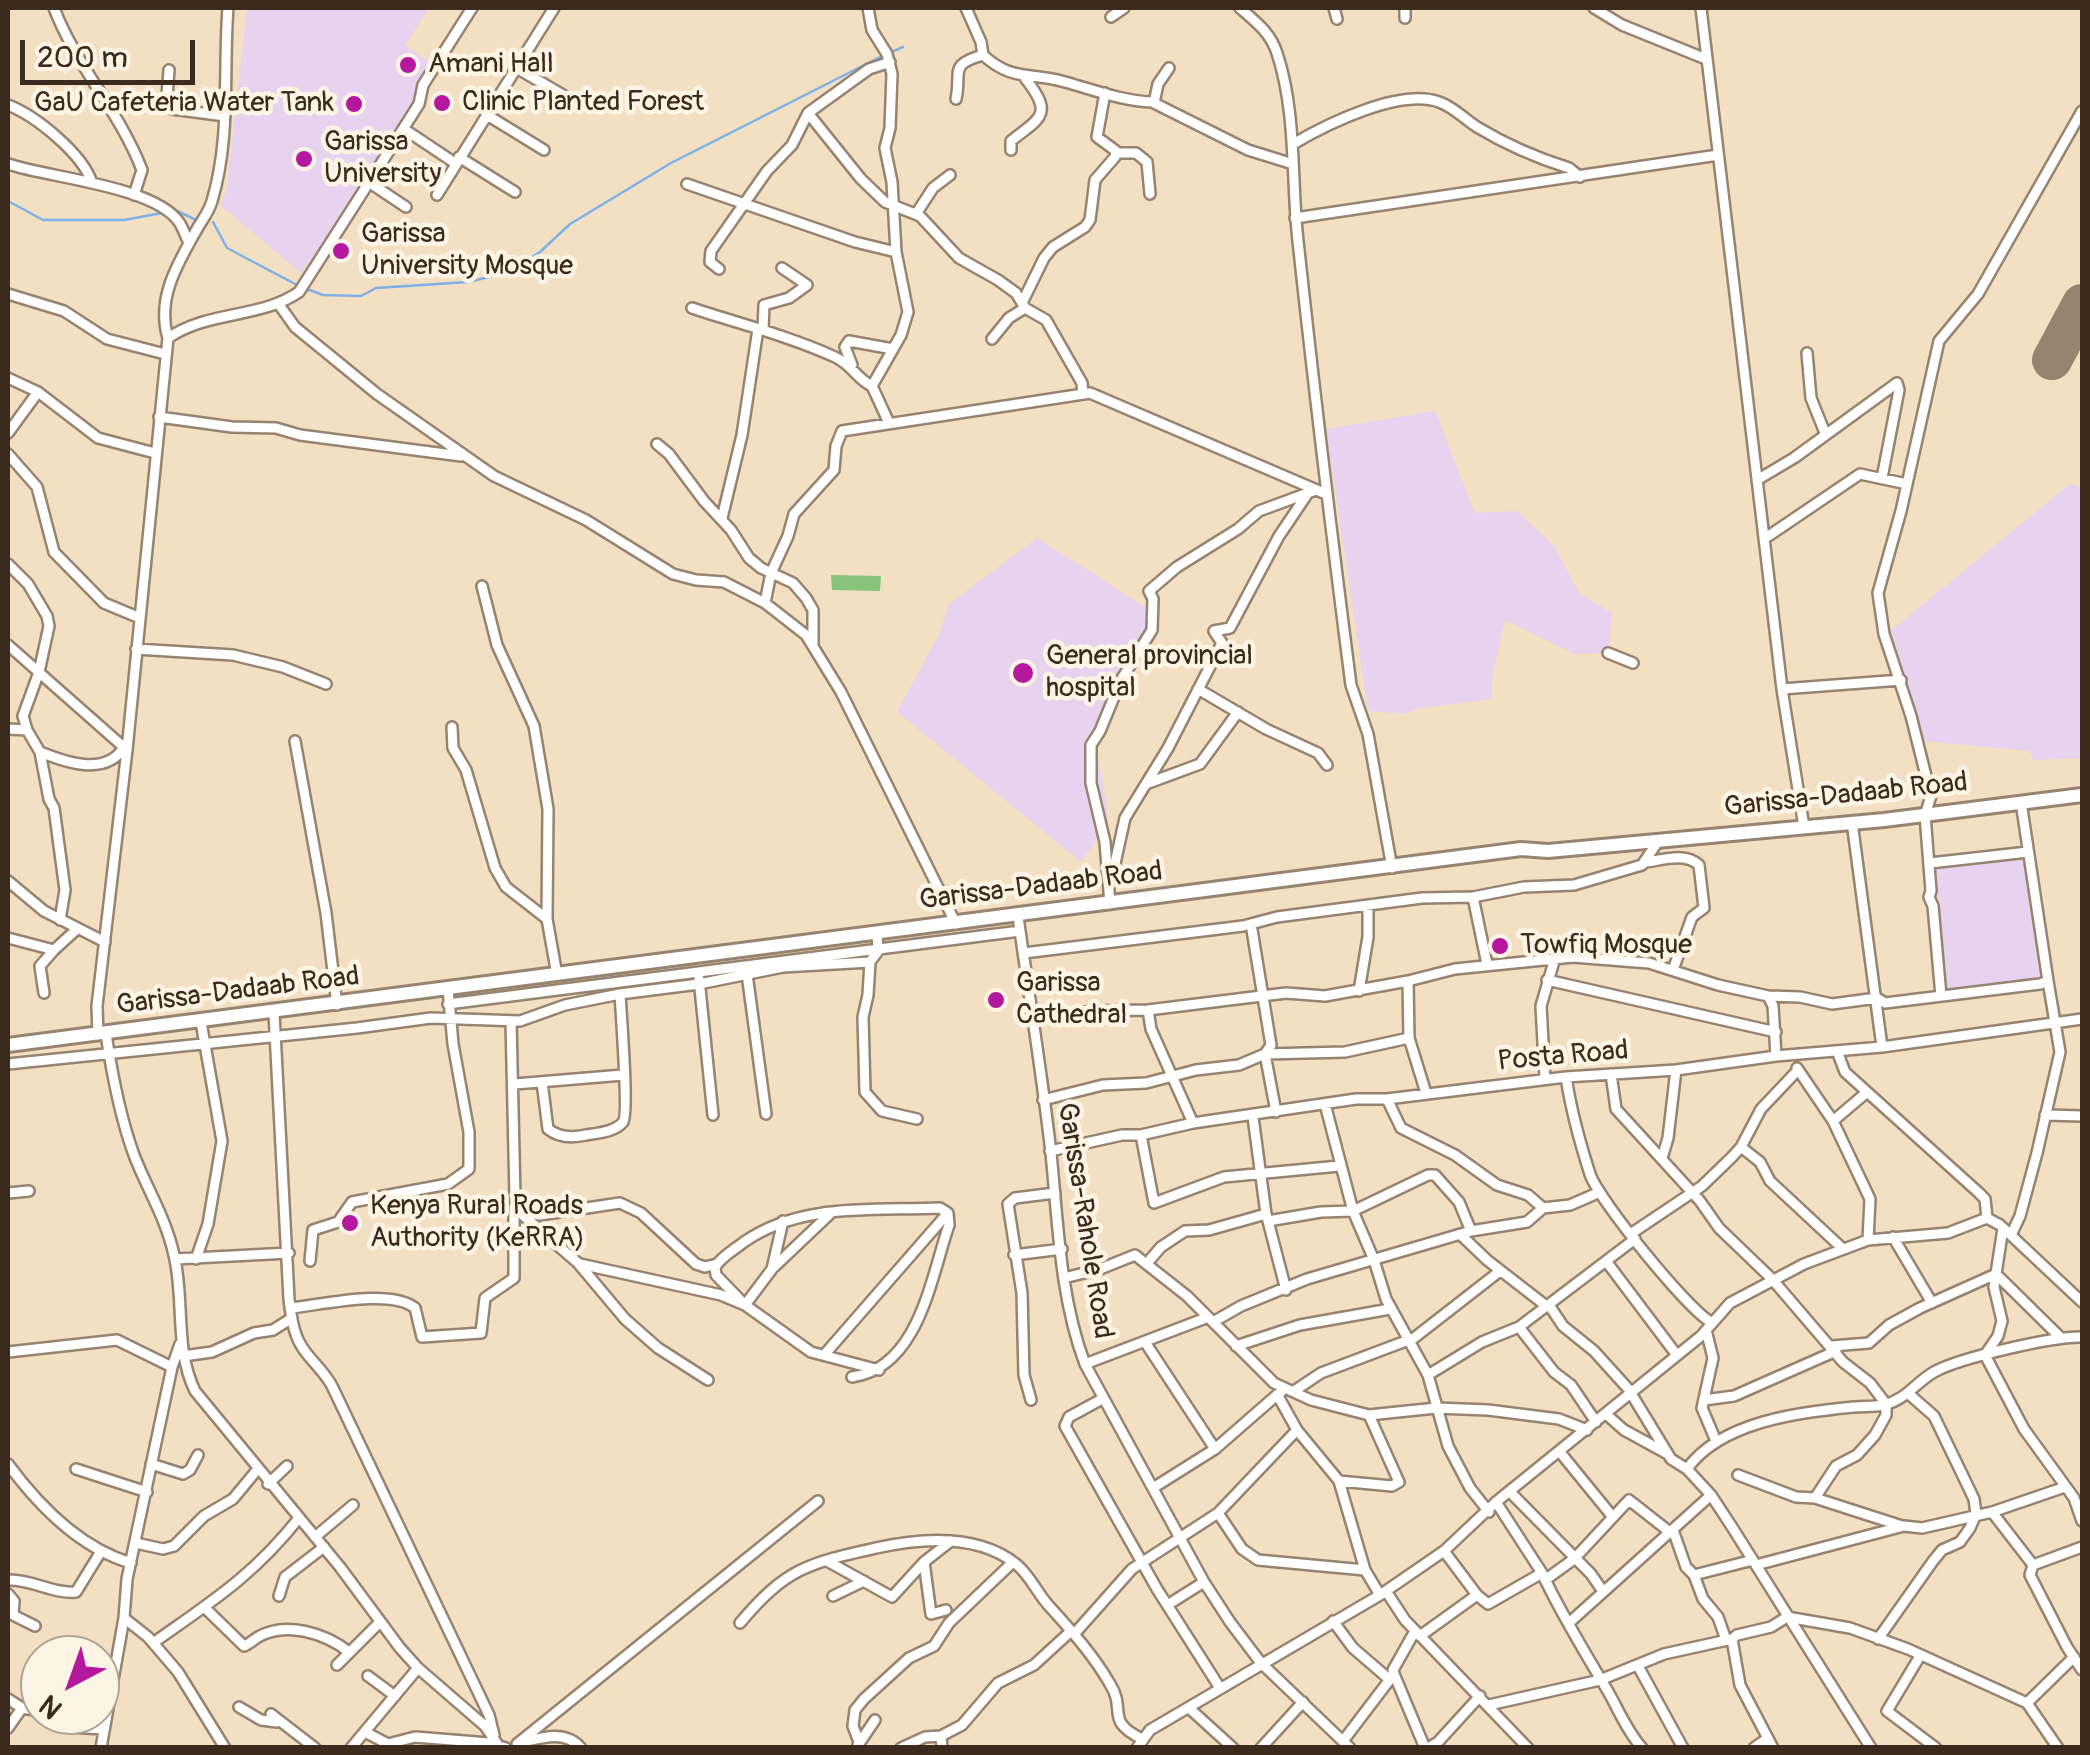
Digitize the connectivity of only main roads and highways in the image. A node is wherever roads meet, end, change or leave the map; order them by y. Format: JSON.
{"nodes":[{"id":1,"x":2082,"y":795,"type":"edge"},
{"id":2,"x":8,"y":1046,"type":"edge"}],
"edges":[{"from":1,"to":2,"type":"highway","name":"Garissa-Dadaab Road"}]}
